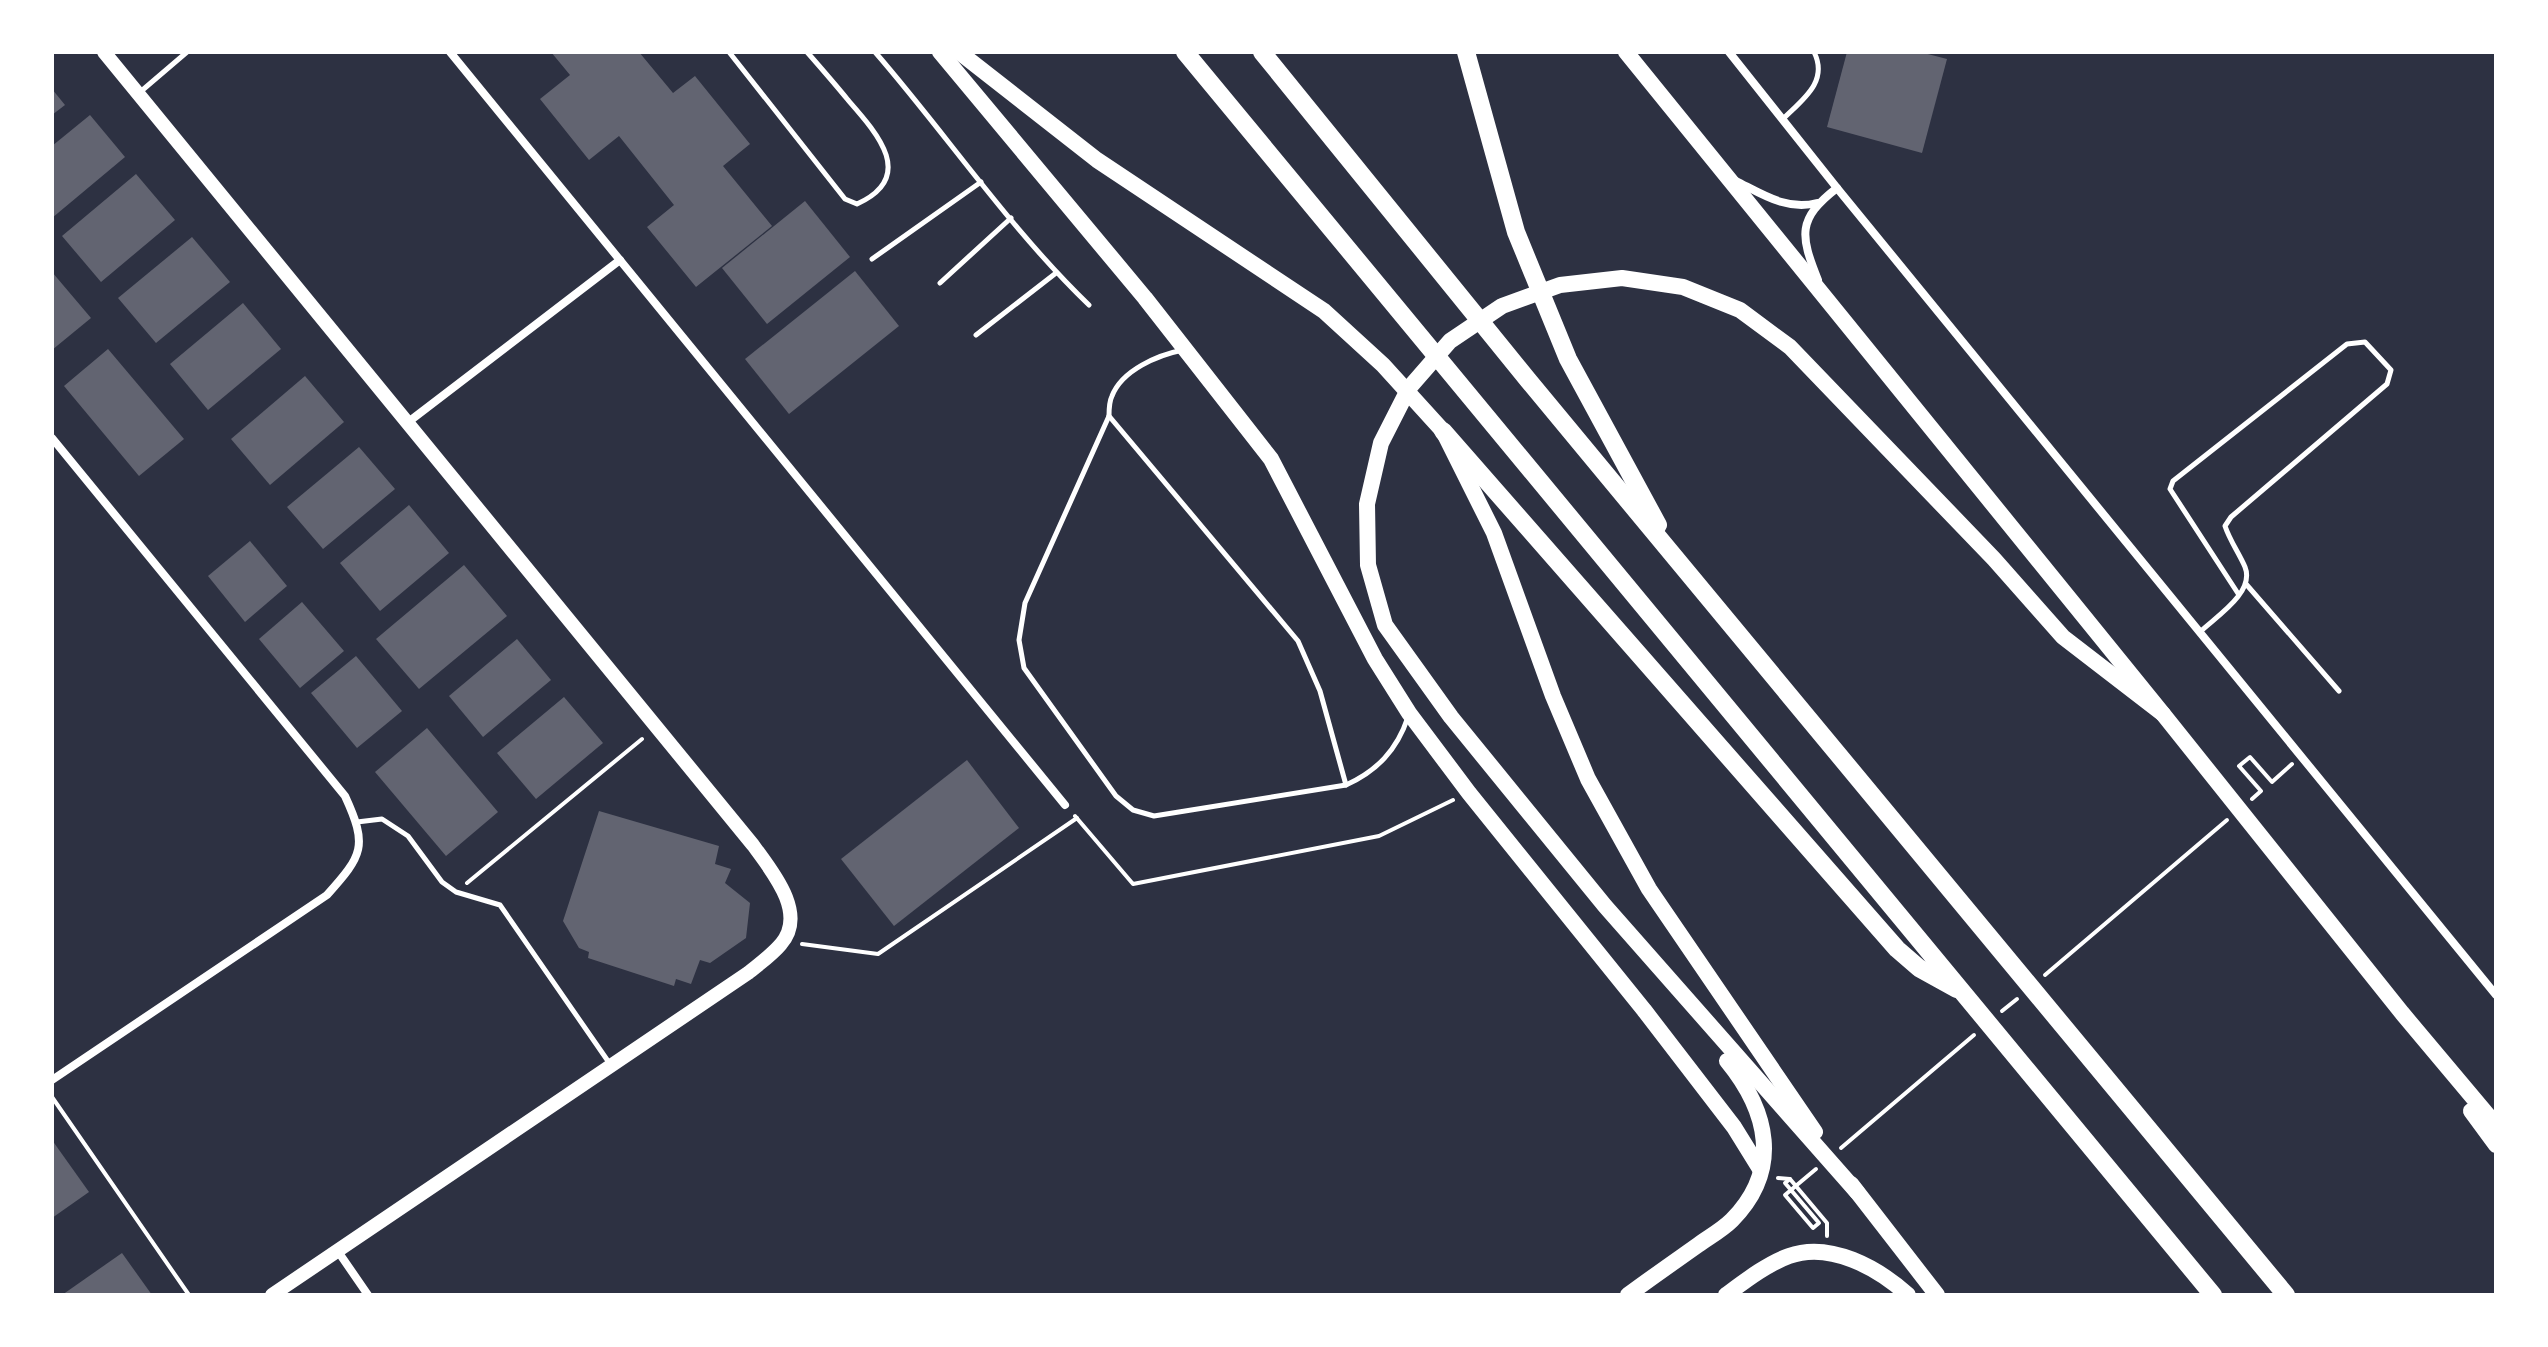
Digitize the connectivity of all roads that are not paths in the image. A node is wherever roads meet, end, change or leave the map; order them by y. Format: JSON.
{"nodes":[{"id":1,"x":104,"y":52,"type":"edge"},
{"id":2,"x":187,"y":52,"type":"edge"},
{"id":3,"x":450,"y":52,"type":"edge"},
{"id":4,"x":729,"y":52,"type":"edge"},
{"id":5,"x":807,"y":52,"type":"edge"},
{"id":6,"x":875,"y":52,"type":"edge"},
{"id":7,"x":940,"y":52,"type":"edge"},
{"id":8,"x":959,"y":52,"type":"edge"},
{"id":9,"x":1185,"y":52,"type":"edge"},
{"id":10,"x":1262,"y":52,"type":"edge"},
{"id":11,"x":1466,"y":52,"type":"edge"},
{"id":12,"x":1626,"y":52,"type":"edge"},
{"id":13,"x":1729,"y":52,"type":"edge"},
{"id":14,"x":1814,"y":52,"type":"edge"},
{"id":15,"x":138,"y":93,"type":"junction"},
{"id":16,"x":1783,"y":119,"type":"junction"},
{"id":17,"x":1729,"y":178,"type":"junction"},
{"id":18,"x":981,"y":182,"type":"junction"},
{"id":19,"x":1837,"y":188,"type":"junction"},
{"id":20,"x":1817,"y":203,"type":"junction"},
{"id":21,"x":1011,"y":218,"type":"junction"},
{"id":22,"x":872,"y":259,"type":"dead end"},
{"id":23,"x":620,"y":260,"type":"junction"},
{"id":24,"x":1056,"y":273,"type":"junction"},
{"id":25,"x":940,"y":283,"type":"dead end"},
{"id":26,"x":1824,"y":294,"type":"junction"},
{"id":27,"x":1089,"y":305,"type":"dead end"},
{"id":28,"x":976,"y":335,"type":"dead end"},
{"id":29,"x":1186,"y":349,"type":"junction"},
{"id":30,"x":1109,"y":416,"type":"junction"},
{"id":31,"x":407,"y":423,"type":"junction"},
{"id":32,"x":1443,"y":431,"type":"junction"},
{"id":33,"x":52,"y":438,"type":"edge"},
{"id":34,"x":1677,"y":559,"type":"junction"},
{"id":35,"x":2246,"y":584,"type":"junction"},
{"id":36,"x":2239,"y":595,"type":"junction"},
{"id":37,"x":2201,"y":631,"type":"junction"},
{"id":38,"x":2339,"y":691,"type":"dead end"},
{"id":39,"x":1409,"y":713,"type":"junction"},
{"id":40,"x":2163,"y":714,"type":"junction"},
{"id":41,"x":1346,"y":785,"type":"junction"},
{"id":42,"x":1065,"y":805,"type":"road end"},
{"id":43,"x":357,"y":822,"type":"junction"},
{"id":44,"x":1605,"y":906,"type":"junction"},
{"id":45,"x":1964,"y":992,"type":"junction"},
{"id":46,"x":2496,"y":995,"type":"edge"},
{"id":47,"x":2402,"y":1013,"type":"junction"},
{"id":48,"x":611,"y":1065,"type":"junction"},
{"id":49,"x":52,"y":1080,"type":"edge"},
{"id":50,"x":2496,"y":1125,"type":"edge"},
{"id":51,"x":2496,"y":1145,"type":"edge"},
{"id":52,"x":1760,"y":1173,"type":"junction"},
{"id":53,"x":1857,"y":1192,"type":"junction"},
{"id":54,"x":337,"y":1250,"type":"junction"},
{"id":55,"x":272,"y":1295,"type":"edge"},
{"id":56,"x":368,"y":1295,"type":"edge"},
{"id":57,"x":1629,"y":1295,"type":"edge"},
{"id":58,"x":1649,"y":1295,"type":"edge"},
{"id":59,"x":1726,"y":1295,"type":"edge"},
{"id":60,"x":1908,"y":1295,"type":"edge"},
{"id":61,"x":1937,"y":1295,"type":"edge"},
{"id":62,"x":2213,"y":1295,"type":"edge"},
{"id":63,"x":2286,"y":1295,"type":"edge"}],
"edges":[{"from":1,"to":15,"type":"street"},
{"from":2,"to":15,"type":"lane"},
{"from":3,"to":23,"type":"street"},
{"from":4,"to":5,"type":"lane"},
{"from":6,"to":18,"type":"lane"},
{"from":7,"to":29,"type":"main road"},
{"from":8,"to":32,"type":"main road"},
{"from":9,"to":45,"type":"highway"},
{"from":10,"to":34,"type":"highway"},
{"from":11,"to":34,"type":"highway"},
{"from":12,"to":17,"type":"main road"},
{"from":13,"to":16,"type":"street"},
{"from":14,"to":16,"type":"lane"},
{"from":15,"to":31,"type":"street"},
{"from":16,"to":19,"type":"street"},
{"from":17,"to":20,"type":"street"},
{"from":17,"to":26,"type":"main road"},
{"from":18,"to":21,"type":"lane"},
{"from":18,"to":22,"type":"lane"},
{"from":19,"to":20,"type":"street"},
{"from":19,"to":37,"type":"street"},
{"from":20,"to":26,"type":"street"},
{"from":21,"to":24,"type":"lane"},
{"from":21,"to":25,"type":"lane"},
{"from":23,"to":31,"type":"street"},
{"from":23,"to":42,"type":"street"},
{"from":24,"to":27,"type":"lane"},
{"from":24,"to":28,"type":"lane"},
{"from":26,"to":40,"type":"main road"},
{"from":29,"to":30,"type":"lane"},
{"from":29,"to":39,"type":"main road"},
{"from":30,"to":41,"type":"lane"},
{"from":30,"to":41,"type":"lane"},
{"from":31,"to":48,"type":"street"},
{"from":32,"to":45,"type":"highway"},
{"from":32,"to":53,"type":"main road"},
{"from":33,"to":43,"type":"street"},
{"from":34,"to":63,"type":"highway"},
{"from":35,"to":36,"type":"lane"},
{"from":35,"to":36,"type":"lane"},
{"from":35,"to":38,"type":"lane"},
{"from":36,"to":37,"type":"lane"},
{"from":37,"to":46,"type":"street"},
{"from":39,"to":41,"type":"lane"},
{"from":39,"to":52,"type":"main road"},
{"from":40,"to":44,"type":"main road"},
{"from":40,"to":47,"type":"main road"},
{"from":43,"to":48,"type":"lane"},
{"from":43,"to":49,"type":"street"},
{"from":44,"to":52,"type":"main road"},
{"from":44,"to":53,"type":"main road"},
{"from":45,"to":62,"type":"highway"},
{"from":47,"to":50,"type":"main road"},
{"from":47,"to":51,"type":"main road"},
{"from":48,"to":54,"type":"street"},
{"from":52,"to":57,"type":"main road"},
{"from":53,"to":61,"type":"main road"},
{"from":54,"to":55,"type":"street"},
{"from":54,"to":56,"type":"street"},
{"from":57,"to":58,"type":"main road"},
{"from":59,"to":60,"type":"main road"}]}
